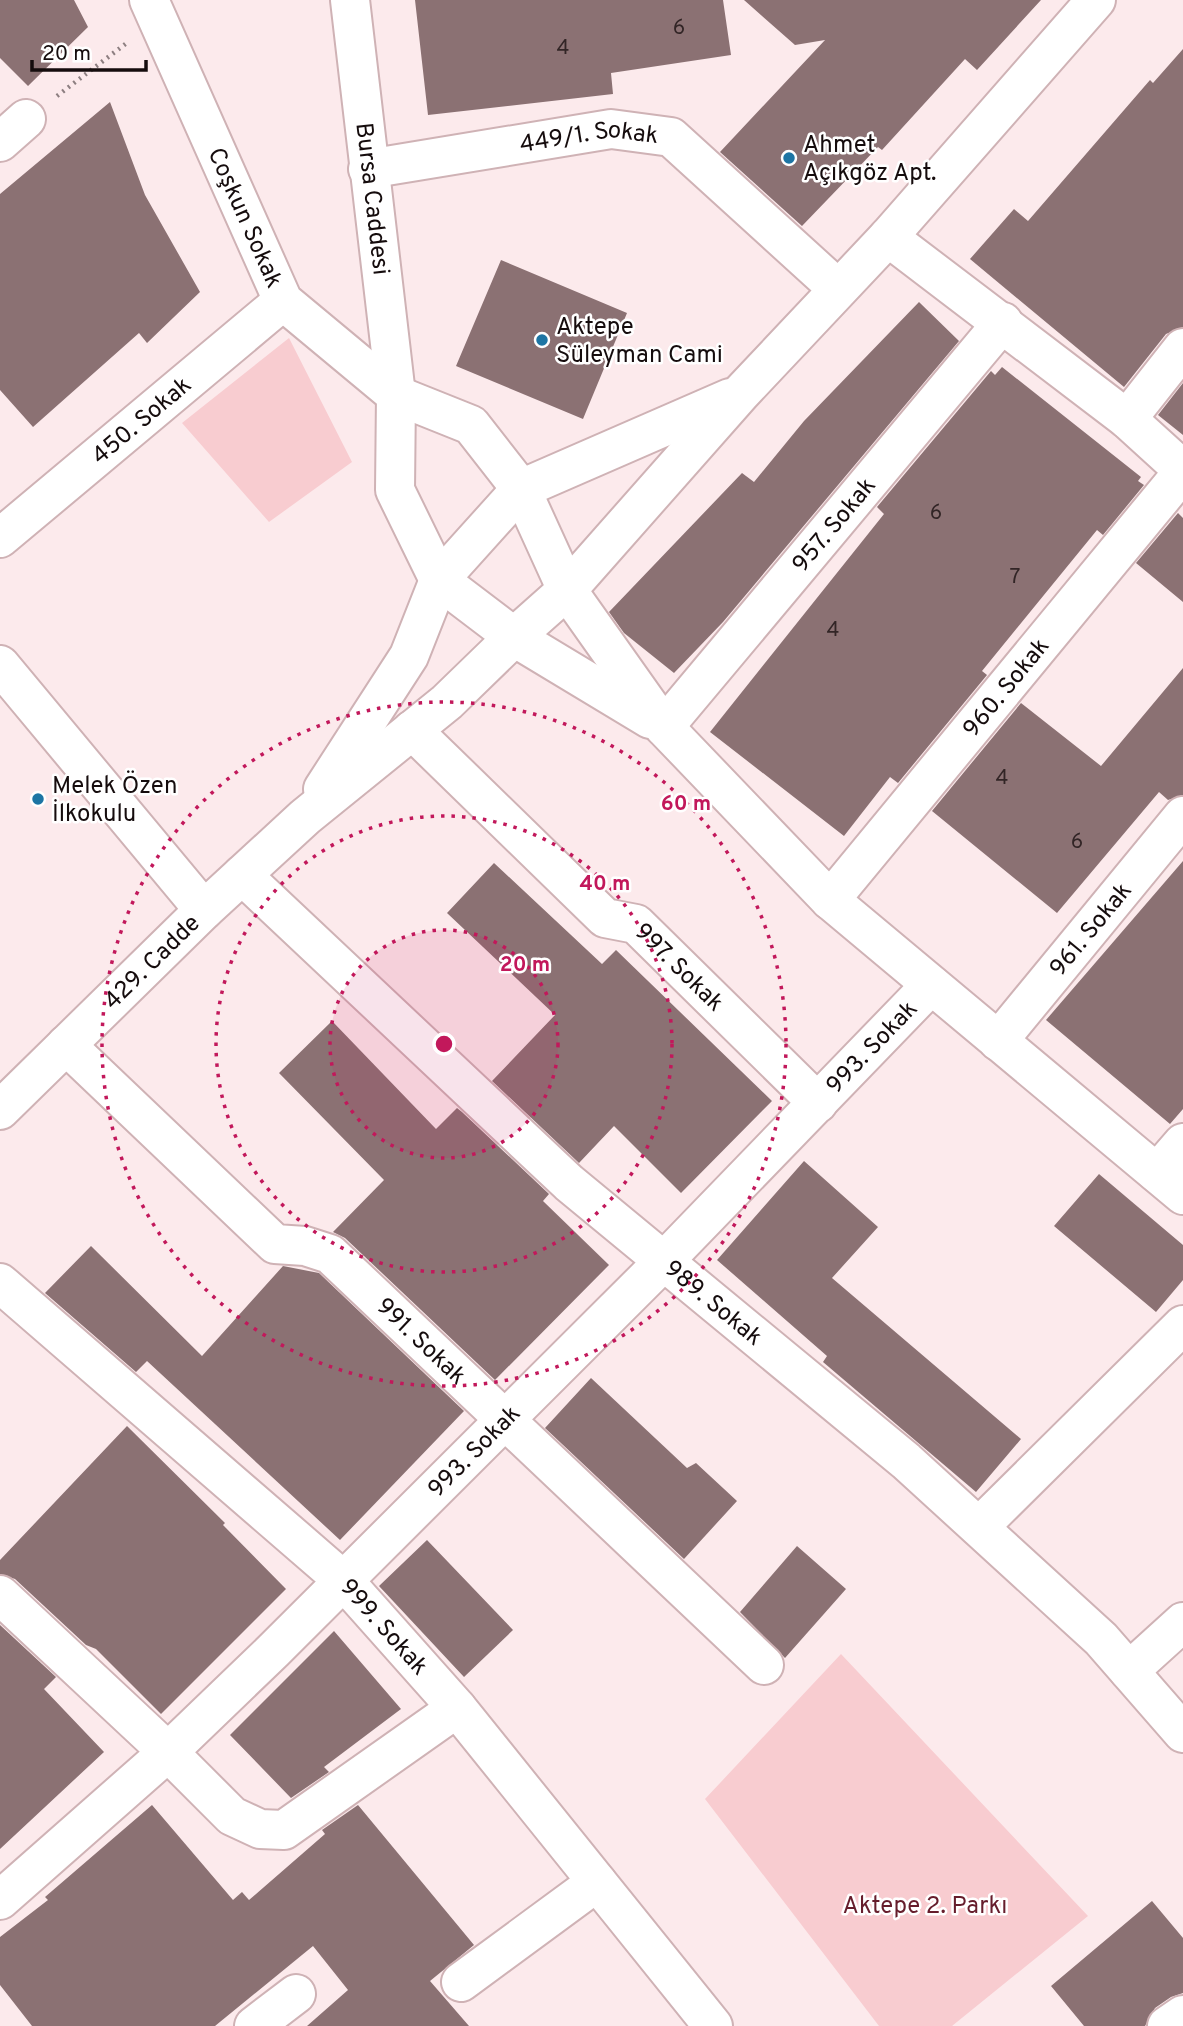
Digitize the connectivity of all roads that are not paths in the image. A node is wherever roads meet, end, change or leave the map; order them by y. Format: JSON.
{"nodes":[{"id":1,"x":350,"y":0,"type":"edge"},
{"id":2,"x":1096,"y":0,"type":"edge"},
{"id":3,"x":154,"y":9,"type":"edge"},
{"id":4,"x":368,"y":169,"type":"junction"},
{"id":5,"x":888,"y":236,"type":"junction"},
{"id":6,"x":838,"y":289,"type":"junction"},
{"id":7,"x":283,"y":301,"type":"junction"},
{"id":8,"x":1003,"y":322,"type":"junction"},
{"id":9,"x":1183,"y":348,"type":"edge"},
{"id":10,"x":741,"y":393,"type":"junction"},
{"id":11,"x":396,"y":395,"type":"junction"},
{"id":12,"x":1127,"y":419,"type":"junction"},
{"id":13,"x":1183,"y":471,"type":"edge"},
{"id":14,"x":521,"y":489,"type":"junction"},
{"id":15,"x":0,"y":538,"type":"edge"},
{"id":16,"x":439,"y":580,"type":"junction"},
{"id":17,"x":568,"y":590,"type":"junction"},
{"id":18,"x":514,"y":637,"type":"junction"},
{"id":19,"x":0,"y":665,"type":"edge"},
{"id":20,"x":664,"y":727,"type":"junction"},
{"id":21,"x":412,"y":730,"type":"junction"},
{"id":22,"x":1183,"y":816,"type":"edge"},
{"id":23,"x":305,"y":817,"type":"junction"},
{"id":24,"x":242,"y":875,"type":"junction"},
{"id":25,"x":830,"y":900,"type":"junction"},
{"id":26,"x":204,"y":910,"type":"junction"},
{"id":27,"x":931,"y":985,"type":"junction"},
{"id":28,"x":998,"y":1041,"type":"junction"},
{"id":29,"x":66,"y":1045,"type":"junction"},
{"id":30,"x":818,"y":1103,"type":"junction"},
{"id":31,"x":0,"y":1110,"type":"edge"},
{"id":32,"x":1183,"y":1143,"type":"edge"},
{"id":33,"x":1170,"y":1184,"type":"edge"},
{"id":34,"x":664,"y":1261,"type":"junction"},
{"id":35,"x":0,"y":1283,"type":"edge"},
{"id":36,"x":1183,"y":1325,"type":"edge"},
{"id":37,"x":505,"y":1420,"type":"junction"},
{"id":38,"x":979,"y":1528,"type":"junction"},
{"id":39,"x":344,"y":1581,"type":"junction"},
{"id":40,"x":0,"y":1595,"type":"edge"},
{"id":41,"x":1183,"y":1622,"type":"edge"},
{"id":42,"x":764,"y":1665,"type":"dead end"},
{"id":43,"x":1129,"y":1671,"type":"junction"},
{"id":44,"x":457,"y":1708,"type":"junction"},
{"id":45,"x":1183,"y":1733,"type":"edge"},
{"id":46,"x":168,"y":1752,"type":"junction"},
{"id":47,"x":597,"y":1882,"type":"junction"},
{"id":48,"x":0,"y":1900,"type":"edge"},
{"id":49,"x":461,"y":1982,"type":"dead end"},
{"id":50,"x":296,"y":1994,"type":"dead end"},
{"id":51,"x":1183,"y":2015,"type":"edge"},
{"id":52,"x":254,"y":2026,"type":"edge"},
{"id":53,"x":713,"y":2026,"type":"edge"},
{"id":54,"x":1167,"y":2026,"type":"edge"}],
"edges":[{"from":1,"to":4,"type":"street","name":"Bursa Caddesi"},
{"from":2,"to":5,"type":"street"},
{"from":3,"to":7,"type":"street","name":"Coşkun Sokak"},
{"from":4,"to":6,"type":"street","name":"449/1. Sokak"},
{"from":4,"to":11,"type":"street","name":"Bursa Caddesi"},
{"from":5,"to":6,"type":"street"},
{"from":5,"to":8,"type":"street"},
{"from":6,"to":10,"type":"street"},
{"from":7,"to":11,"type":"street","name":"Coşkun Sokak"},
{"from":7,"to":15,"type":"street","name":"450. Sokak"},
{"from":8,"to":12,"type":"street"},
{"from":8,"to":20,"type":"street","name":"957. Sokak"},
{"from":9,"to":12,"type":"street"},
{"from":10,"to":14,"type":"street"},
{"from":10,"to":17,"type":"street"},
{"from":11,"to":14,"type":"street","name":"Coşkun Sokak"},
{"from":11,"to":16,"type":"street","name":"Bursa Caddesi"},
{"from":12,"to":13,"type":"street"},
{"from":13,"to":25,"type":"street","name":"960. Sokak"},
{"from":14,"to":16,"type":"street"},
{"from":14,"to":17,"type":"street","name":"Coşkun Sokak"},
{"from":16,"to":18,"type":"street"},
{"from":16,"to":23,"type":"street"},
{"from":17,"to":18,"type":"street"},
{"from":17,"to":20,"type":"street","name":"Coşkun Sokak"},
{"from":18,"to":20,"type":"street"},
{"from":18,"to":21,"type":"street"},
{"from":19,"to":26,"type":"street"},
{"from":20,"to":25,"type":"street"},
{"from":21,"to":23,"type":"street"},
{"from":21,"to":30,"type":"street","name":"997. Sokak"},
{"from":22,"to":28,"type":"street","name":"961. Sokak"},
{"from":23,"to":24,"type":"street","name":"429. Cadde"},
{"from":24,"to":26,"type":"street","name":"429. Cadde"},
{"from":24,"to":34,"type":"street","name":"989. Sokak"},
{"from":25,"to":27,"type":"street"},
{"from":26,"to":29,"type":"street","name":"429. Cadde"},
{"from":27,"to":28,"type":"street"},
{"from":27,"to":30,"type":"street","name":"993. Sokak"},
{"from":28,"to":33,"type":"street"},
{"from":29,"to":31,"type":"street","name":"429. Cadde"},
{"from":29,"to":37,"type":"street","name":"991. Sokak"},
{"from":30,"to":34,"type":"street","name":"993. Sokak"},
{"from":32,"to":33,"type":"street"},
{"from":34,"to":37,"type":"street","name":"993. Sokak"},
{"from":34,"to":38,"type":"street","name":"989. Sokak"},
{"from":35,"to":39,"type":"street","name":"999. Sokak"},
{"from":36,"to":38,"type":"street"},
{"from":37,"to":39,"type":"street","name":"993. Sokak"},
{"from":37,"to":42,"type":"street","name":"991. Sokak"},
{"from":38,"to":43,"type":"street","name":"989. Sokak"},
{"from":39,"to":44,"type":"street","name":"999. Sokak"},
{"from":39,"to":46,"type":"street","name":"993. Sokak"},
{"from":40,"to":46,"type":"street"},
{"from":41,"to":43,"type":"street"},
{"from":43,"to":45,"type":"street","name":"989. Sokak"},
{"from":44,"to":46,"type":"street"},
{"from":44,"to":47,"type":"street","name":"999. Sokak"},
{"from":46,"to":48,"type":"street","name":"993. Sokak"},
{"from":47,"to":49,"type":"street"},
{"from":47,"to":53,"type":"street","name":"999. Sokak"},
{"from":50,"to":52,"type":"street"},
{"from":51,"to":54,"type":"street"}]}
